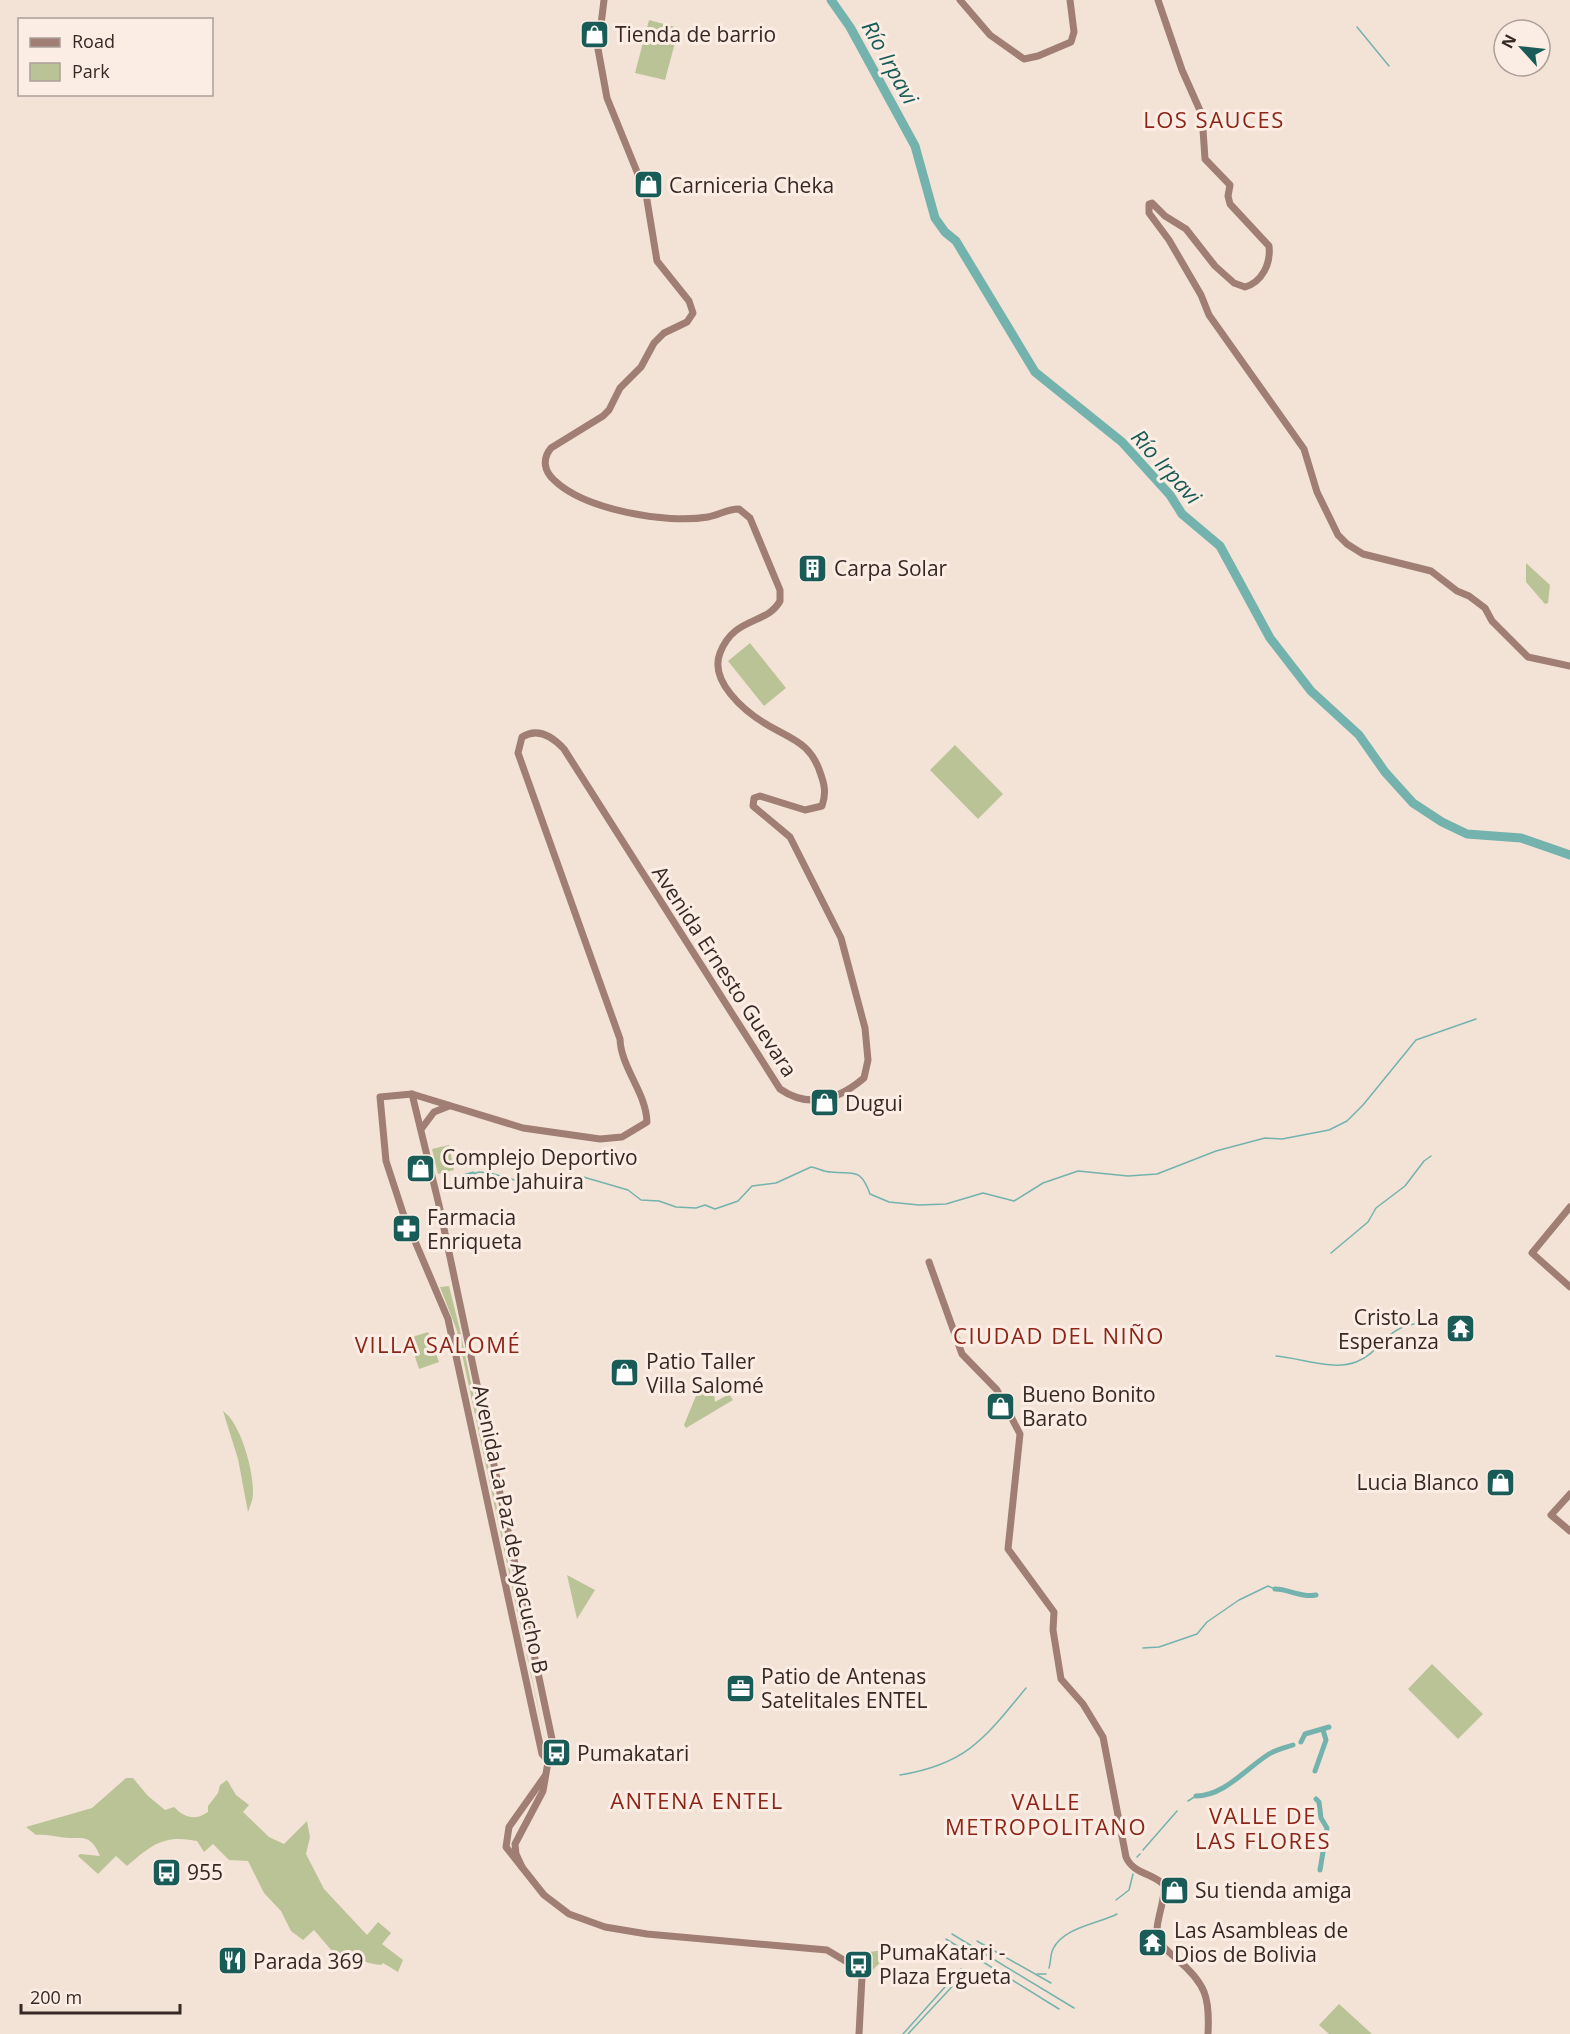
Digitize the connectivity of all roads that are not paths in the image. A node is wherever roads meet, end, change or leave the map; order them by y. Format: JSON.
{"nodes":[{"id":1,"x":604,"y":0,"type":"edge"},
{"id":2,"x":960,"y":0,"type":"edge"},
{"id":3,"x":1070,"y":0,"type":"edge"},
{"id":4,"x":1158,"y":0,"type":"edge"},
{"id":5,"x":1570,"y":666,"type":"edge"},
{"id":6,"x":412,"y":1094,"type":"junction"},
{"id":7,"x":380,"y":1098,"type":"joint"},
{"id":8,"x":449,"y":1106,"type":"junction"},
{"id":9,"x":422,"y":1128,"type":"junction"},
{"id":10,"x":1570,"y":1208,"type":"edge"},
{"id":11,"x":929,"y":1262,"type":"dead end"},
{"id":12,"x":1570,"y":1287,"type":"edge"},
{"id":13,"x":1570,"y":1494,"type":"edge"},
{"id":14,"x":1570,"y":1530,"type":"edge"},
{"id":15,"x":549,"y":1762,"type":"junction"},
{"id":16,"x":545,"y":1776,"type":"junction"},
{"id":17,"x":522,"y":1867,"type":"junction"},
{"id":18,"x":859,"y":2034,"type":"edge"},
{"id":19,"x":1208,"y":2034,"type":"edge"}],
"edges":[{"from":1,"to":8,"type":"main road","name":"Avenida Ernesto Guevara"},
{"from":2,"to":3,"type":"main road"},
{"from":4,"to":5,"type":"main road"},
{"from":6,"to":7,"type":"main road","name":"Avenida Ernesto Guevara"},
{"from":6,"to":8,"type":"main road","name":"Avenida Ernesto Guevara"},
{"from":6,"to":9,"type":"main road"},
{"from":7,"to":15,"type":"main road","name":"Avenida La Paz de Ayacucho B"},
{"from":8,"to":9,"type":"main road"},
{"from":9,"to":15,"type":"main road"},
{"from":10,"to":12,"type":"main road"},
{"from":11,"to":19,"type":"main road"},
{"from":13,"to":14,"type":"main road"},
{"from":15,"to":16,"type":"main road"},
{"from":16,"to":17,"type":"main road"},
{"from":16,"to":17,"type":"main road"},
{"from":17,"to":18,"type":"main road"}]}
